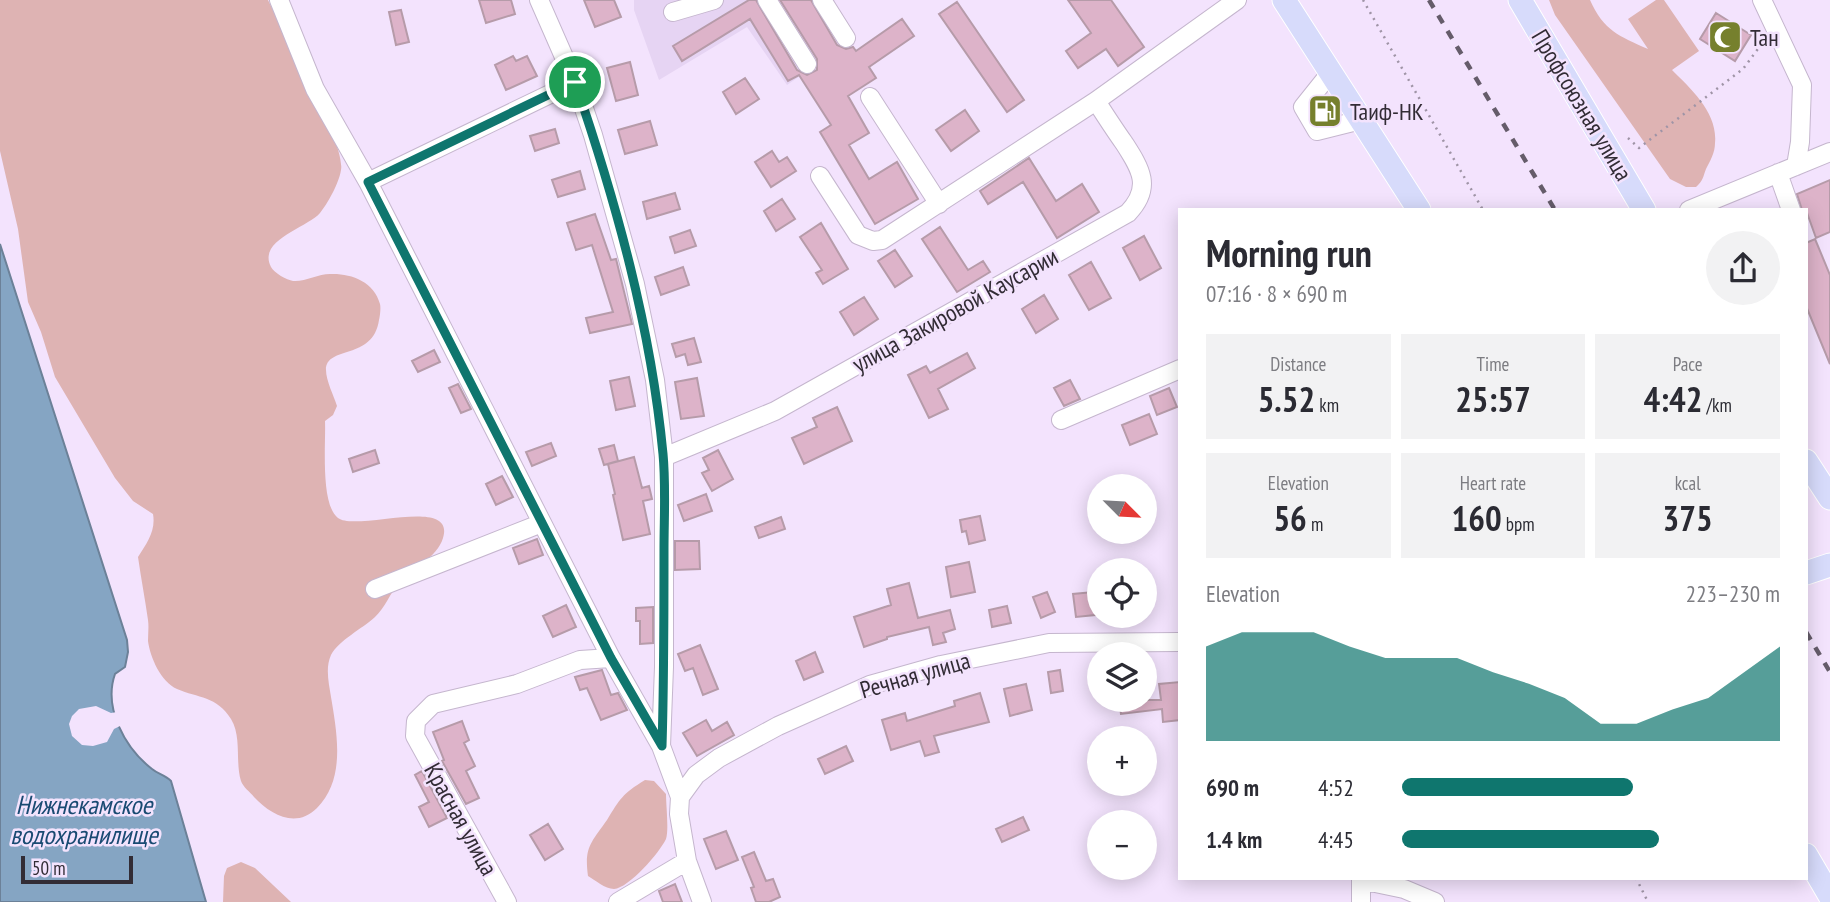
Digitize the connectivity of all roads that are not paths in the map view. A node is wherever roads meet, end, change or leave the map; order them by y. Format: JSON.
{"nodes":[{"id":1,"x":279,"y":0,"type":"edge"},
{"id":2,"x":539,"y":0,"type":"edge"},
{"id":3,"x":715,"y":0,"type":"edge"},
{"id":4,"x":767,"y":0,"type":"edge"},
{"id":5,"x":821,"y":0,"type":"edge"},
{"id":6,"x":1237,"y":0,"type":"edge"},
{"id":7,"x":1284,"y":0,"type":"edge"},
{"id":8,"x":1520,"y":0,"type":"edge"},
{"id":9,"x":1762,"y":0,"type":"edge"},
{"id":10,"x":673,"y":12,"type":"dead end"},
{"id":11,"x":846,"y":38,"type":"dead end"},
{"id":12,"x":807,"y":64,"type":"dead end"},
{"id":13,"x":1331,"y":72,"type":"junction"},
{"id":14,"x":575,"y":82,"type":"junction"},
{"id":15,"x":870,"y":97,"type":"dead end"},
{"id":16,"x":1096,"y":101,"type":"junction"},
{"id":17,"x":1361,"y":120,"type":"junction"},
{"id":18,"x":1830,"y":152,"type":"edge"},
{"id":19,"x":1796,"y":166,"type":"junction"},
{"id":20,"x":1778,"y":173,"type":"junction"},
{"id":21,"x":820,"y":176,"type":"dead end"},
{"id":22,"x":368,"y":182,"type":"junction"},
{"id":23,"x":939,"y":204,"type":"junction"},
{"id":24,"x":1418,"y":208,"type":"edge"},
{"id":25,"x":1643,"y":208,"type":"edge"},
{"id":26,"x":1694,"y":208,"type":"edge"},
{"id":27,"x":1790,"y":208,"type":"edge"},
{"id":28,"x":1178,"y":370,"type":"edge"},
{"id":29,"x":1061,"y":420,"type":"dead end"},
{"id":30,"x":664,"y":457,"type":"junction"},
{"id":31,"x":1808,"y":464,"type":"edge"},
{"id":32,"x":1830,"y":498,"type":"edge"},
{"id":33,"x":542,"y":523,"type":"junction"},
{"id":34,"x":1830,"y":565,"type":"edge"},
{"id":35,"x":1808,"y":572,"type":"edge"},
{"id":36,"x":375,"y":589,"type":"dead end"},
{"id":37,"x":1178,"y":642,"type":"edge"},
{"id":38,"x":611,"y":658,"type":"junction"},
{"id":39,"x":662,"y":746,"type":"junction"},
{"id":40,"x":680,"y":797,"type":"junction"},
{"id":41,"x":1808,"y":858,"type":"edge"},
{"id":42,"x":687,"y":861,"type":"junction"},
{"id":43,"x":1361,"y":880,"type":"edge"},
{"id":44,"x":1365,"y":880,"type":"edge"},
{"id":45,"x":1830,"y":896,"type":"edge"},
{"id":46,"x":507,"y":902,"type":"edge"},
{"id":47,"x":618,"y":902,"type":"edge"},
{"id":48,"x":702,"y":902,"type":"edge"},
{"id":49,"x":1361,"y":902,"type":"edge"},
{"id":50,"x":1435,"y":902,"type":"edge"}],
"edges":[{"from":1,"to":22,"type":"street"},
{"from":2,"to":14,"type":"street"},
{"from":3,"to":10,"type":"street"},
{"from":4,"to":12,"type":"street"},
{"from":5,"to":11,"type":"street"},
{"from":6,"to":16,"type":"street"},
{"from":7,"to":13,"type":"main road"},
{"from":8,"to":25,"type":"main road","name":"Профсоюзная улица"},
{"from":9,"to":19,"type":"street"},
{"from":13,"to":17,"type":"main road"},
{"from":13,"to":17,"type":"street"},
{"from":14,"to":22,"type":"street"},
{"from":14,"to":30,"type":"street"},
{"from":15,"to":23,"type":"street"},
{"from":16,"to":23,"type":"street"},
{"from":16,"to":30,"type":"street","name":"улица Закировой Каусарии"},
{"from":17,"to":24,"type":"main road"},
{"from":18,"to":19,"type":"street"},
{"from":19,"to":20,"type":"street"},
{"from":20,"to":26,"type":"street"},
{"from":20,"to":27,"type":"street"},
{"from":21,"to":23,"type":"street"},
{"from":22,"to":33,"type":"street"},
{"from":28,"to":29,"type":"street"},
{"from":30,"to":39,"type":"street"},
{"from":31,"to":32,"type":"main road"},
{"from":33,"to":36,"type":"street"},
{"from":33,"to":38,"type":"street"},
{"from":34,"to":35,"type":"main road"},
{"from":37,"to":40,"type":"street","name":"Речная улица"},
{"from":38,"to":39,"type":"street"},
{"from":38,"to":46,"type":"street","name":"Красная улица"},
{"from":39,"to":40,"type":"street"},
{"from":40,"to":42,"type":"street"},
{"from":41,"to":45,"type":"main road"},
{"from":42,"to":47,"type":"street"},
{"from":42,"to":48,"type":"street"},
{"from":43,"to":49,"type":"street"},
{"from":44,"to":50,"type":"street"}]}
